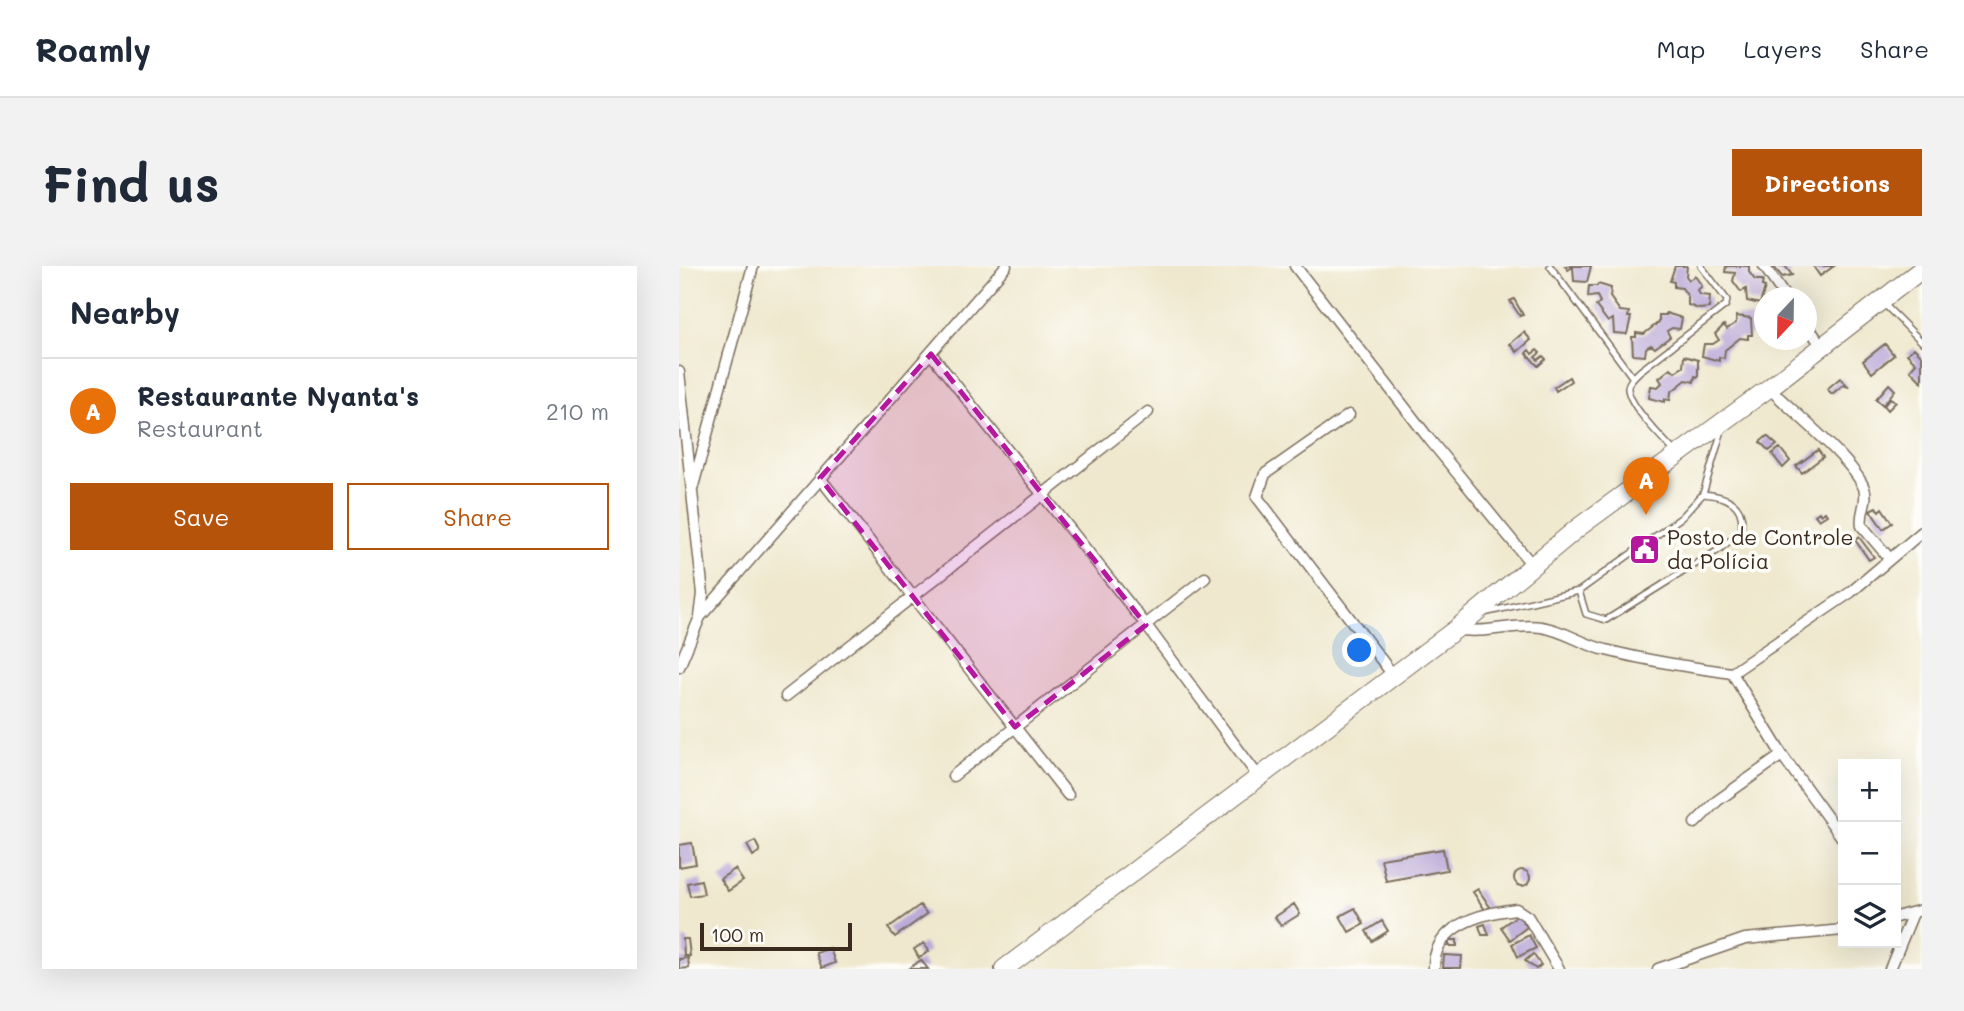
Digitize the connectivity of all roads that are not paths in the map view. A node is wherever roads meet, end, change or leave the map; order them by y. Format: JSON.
{"nodes":[{"id":1,"x":753,"y":266,"type":"edge"},
{"id":2,"x":1006,"y":266,"type":"edge"},
{"id":3,"x":1295,"y":266,"type":"edge"},
{"id":4,"x":1550,"y":266,"type":"edge"},
{"id":5,"x":1701,"y":266,"type":"edge"},
{"id":6,"x":1764,"y":266,"type":"edge"},
{"id":7,"x":1922,"y":269,"type":"edge"},
{"id":8,"x":1778,"y":287,"type":"edge"},
{"id":9,"x":1882,"y":301,"type":"junction"},
{"id":10,"x":1817,"y":339,"type":"edge"},
{"id":11,"x":1922,"y":342,"type":"edge"},
{"id":12,"x":1823,"y":348,"type":"junction"},
{"id":13,"x":931,"y":354,"type":"junction"},
{"id":14,"x":679,"y":372,"type":"edge"},
{"id":15,"x":1633,"y":378,"type":"junction"},
{"id":16,"x":1769,"y":388,"type":"junction"},
{"id":17,"x":1148,"y":412,"type":"dead end"},
{"id":18,"x":1349,"y":415,"type":"dead end"},
{"id":19,"x":1725,"y":420,"type":"junction"},
{"id":20,"x":1677,"y":454,"type":"junction"},
{"id":21,"x":820,"y":478,"type":"junction"},
{"id":22,"x":691,"y":492,"type":"junction"},
{"id":23,"x":1703,"y":494,"type":"junction"},
{"id":24,"x":1045,"y":496,"type":"junction"},
{"id":25,"x":1922,"y":532,"type":"edge"},
{"id":26,"x":1890,"y":559,"type":"junction"},
{"id":27,"x":1533,"y":566,"type":"junction"},
{"id":28,"x":1205,"y":578,"type":"dead end"},
{"id":29,"x":1580,"y":591,"type":"junction"},
{"id":30,"x":913,"y":598,"type":"junction"},
{"id":31,"x":1473,"y":614,"type":"junction"},
{"id":32,"x":700,"y":617,"type":"junction"},
{"id":33,"x":1146,"y":625,"type":"junction"},
{"id":34,"x":1455,"y":629,"type":"junction"},
{"id":35,"x":679,"y":667,"type":"edge"},
{"id":36,"x":1733,"y":673,"type":"junction"},
{"id":37,"x":1393,"y":675,"type":"junction"},
{"id":38,"x":786,"y":696,"type":"dead end"},
{"id":39,"x":1015,"y":727,"type":"junction"},
{"id":40,"x":1782,"y":755,"type":"junction"},
{"id":41,"x":953,"y":776,"type":"dead end"},
{"id":42,"x":1258,"y":776,"type":"junction"},
{"id":43,"x":1067,"y":795,"type":"dead end"},
{"id":44,"x":1695,"y":823,"type":"dead end"},
{"id":45,"x":1838,"y":832,"type":"edge"},
{"id":46,"x":1917,"y":911,"type":"edge"},
{"id":47,"x":1838,"y":930,"type":"edge"},
{"id":48,"x":1004,"y":969,"type":"edge"},
{"id":49,"x":1434,"y":969,"type":"edge"},
{"id":50,"x":1559,"y":969,"type":"edge"},
{"id":51,"x":1658,"y":969,"type":"edge"},
{"id":52,"x":1890,"y":969,"type":"edge"}],
"edges":[{"from":1,"to":22,"type":"street"},
{"from":2,"to":13,"type":"street"},
{"from":3,"to":27,"type":"street"},
{"from":4,"to":15,"type":"lane"},
{"from":5,"to":15,"type":"lane"},
{"from":6,"to":8,"type":"street"},
{"from":7,"to":9,"type":"main road"},
{"from":9,"to":11,"type":"lane"},
{"from":9,"to":12,"type":"main road"},
{"from":10,"to":12,"type":"street"},
{"from":12,"to":16,"type":"main road"},
{"from":13,"to":21,"type":"street"},
{"from":13,"to":24,"type":"street"},
{"from":14,"to":22,"type":"street"},
{"from":15,"to":20,"type":"lane"},
{"from":16,"to":19,"type":"main road"},
{"from":16,"to":26,"type":"street"},
{"from":17,"to":24,"type":"street"},
{"from":18,"to":37,"type":"street"},
{"from":19,"to":20,"type":"main road"},
{"from":19,"to":23,"type":"lane"},
{"from":20,"to":27,"type":"main road"},
{"from":21,"to":30,"type":"street"},
{"from":21,"to":32,"type":"street"},
{"from":22,"to":32,"type":"street"},
{"from":23,"to":29,"type":"lane"},
{"from":23,"to":29,"type":"lane"},
{"from":24,"to":30,"type":"street"},
{"from":24,"to":33,"type":"street"},
{"from":25,"to":26,"type":"street"},
{"from":26,"to":36,"type":"street"},
{"from":27,"to":31,"type":"main road"},
{"from":28,"to":33,"type":"street"},
{"from":29,"to":31,"type":"lane"},
{"from":30,"to":38,"type":"street"},
{"from":30,"to":39,"type":"street"},
{"from":31,"to":34,"type":"main road"},
{"from":32,"to":35,"type":"street"},
{"from":33,"to":39,"type":"street"},
{"from":33,"to":42,"type":"street"},
{"from":34,"to":36,"type":"street"},
{"from":34,"to":37,"type":"main road"},
{"from":36,"to":40,"type":"street"},
{"from":37,"to":42,"type":"main road"},
{"from":39,"to":41,"type":"street"},
{"from":39,"to":43,"type":"street"},
{"from":40,"to":44,"type":"street"},
{"from":40,"to":45,"type":"street"},
{"from":42,"to":48,"type":"main road"},
{"from":46,"to":52,"type":"street"},
{"from":47,"to":51,"type":"street"},
{"from":49,"to":50,"type":"street"}]}
